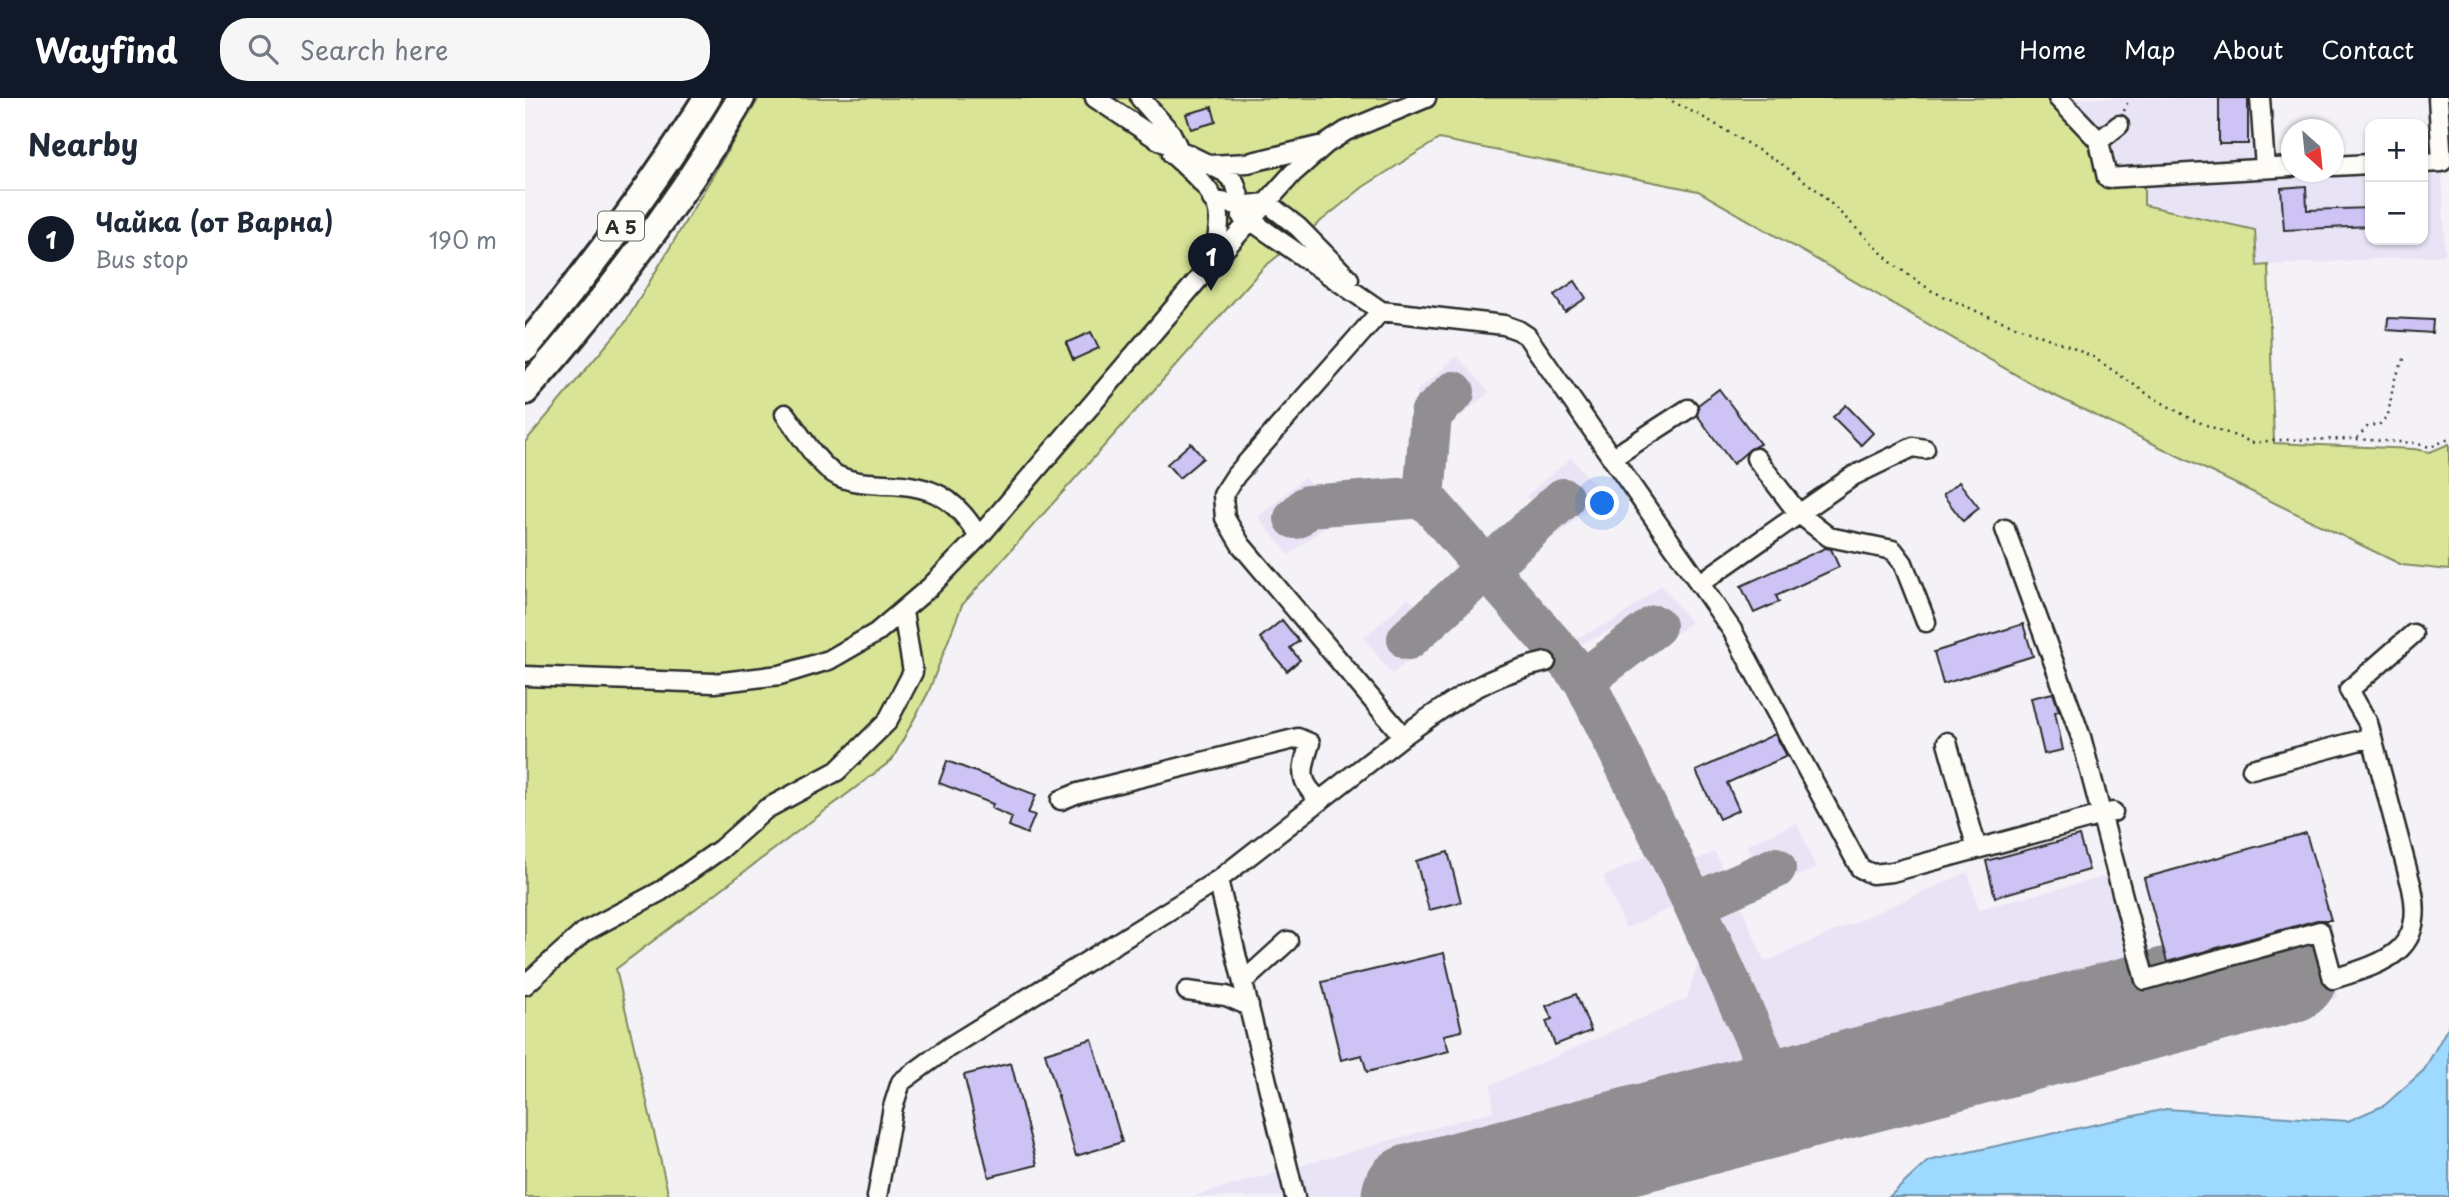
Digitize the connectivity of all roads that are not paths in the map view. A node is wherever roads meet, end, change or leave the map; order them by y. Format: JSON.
{"nodes":[{"id":1,"x":707,"y":98,"type":"edge"},
{"id":2,"x":741,"y":98,"type":"edge"},
{"id":3,"x":1095,"y":98,"type":"edge"},
{"id":4,"x":1140,"y":98,"type":"edge"},
{"id":5,"x":1426,"y":98,"type":"edge"},
{"id":6,"x":2058,"y":98,"type":"edge"},
{"id":7,"x":2260,"y":98,"type":"edge"},
{"id":8,"x":2438,"y":98,"type":"edge"},
{"id":9,"x":2119,"y":125,"type":"dead end"},
{"id":10,"x":1157,"y":139,"type":"junction"},
{"id":11,"x":2099,"y":141,"type":"junction"},
{"id":12,"x":1326,"y":144,"type":"junction"},
{"id":13,"x":1180,"y":152,"type":"junction"},
{"id":14,"x":2428,"y":163,"type":"edge"},
{"id":15,"x":2365,"y":164,"type":"edge"},
{"id":16,"x":1208,"y":165,"type":"junction"},
{"id":17,"x":2344,"y":165,"type":"edge"},
{"id":18,"x":2281,"y":167,"type":"edge"},
{"id":19,"x":2265,"y":168,"type":"junction"},
{"id":20,"x":1212,"y":199,"type":"junction"},
{"id":21,"x":1267,"y":203,"type":"junction"},
{"id":22,"x":1245,"y":218,"type":"junction"},
{"id":23,"x":1213,"y":262,"type":"junction"},
{"id":24,"x":1381,"y":311,"type":"junction"},
{"id":25,"x":525,"y":348,"type":"edge"},
{"id":26,"x":525,"y":391,"type":"edge"},
{"id":27,"x":1688,"y":409,"type":"dead end"},
{"id":28,"x":786,"y":414,"type":"dead end"},
{"id":29,"x":1925,"y":449,"type":"dead end"},
{"id":30,"x":1612,"y":458,"type":"junction"},
{"id":31,"x":1756,"y":458,"type":"dead end"},
{"id":32,"x":1798,"y":513,"type":"junction"},
{"id":33,"x":2005,"y":529,"type":"dead end"},
{"id":34,"x":979,"y":537,"type":"junction"},
{"id":35,"x":1699,"y":584,"type":"junction"},
{"id":36,"x":902,"y":612,"type":"junction"},
{"id":37,"x":1926,"y":622,"type":"dead end"},
{"id":38,"x":2413,"y":634,"type":"dead end"},
{"id":39,"x":1546,"y":662,"type":"dead end"},
{"id":40,"x":525,"y":676,"type":"edge"},
{"id":41,"x":1403,"y":736,"type":"junction"},
{"id":42,"x":2372,"y":737,"type":"junction"},
{"id":43,"x":1947,"y":742,"type":"dead end"},
{"id":44,"x":2252,"y":769,"type":"dead end"},
{"id":45,"x":1061,"y":800,"type":"dead end"},
{"id":46,"x":1320,"y":800,"type":"junction"},
{"id":47,"x":2106,"y":814,"type":"junction"},
{"id":48,"x":1977,"y":849,"type":"junction"},
{"id":49,"x":1218,"y":880,"type":"junction"},
{"id":50,"x":1288,"y":941,"type":"dead end"},
{"id":51,"x":1243,"y":982,"type":"junction"},
{"id":52,"x":525,"y":985,"type":"edge"},
{"id":53,"x":1187,"y":991,"type":"dead end"},
{"id":54,"x":1249,"y":1006,"type":"junction"},
{"id":55,"x":877,"y":1197,"type":"edge"},
{"id":56,"x":1295,"y":1197,"type":"edge"}],
"edges":[{"from":1,"to":25,"type":"highway","number":"A 5"},
{"from":2,"to":26,"type":"highway","number":"A 5"},
{"from":3,"to":10,"type":"street"},
{"from":4,"to":13,"type":"street"},
{"from":5,"to":12,"type":"street"},
{"from":6,"to":11,"type":"street"},
{"from":7,"to":19,"type":"street"},
{"from":8,"to":14,"type":"street"},
{"from":9,"to":11,"type":"street"},
{"from":10,"to":13,"type":"street"},
{"from":10,"to":20,"type":"street"},
{"from":11,"to":19,"type":"street"},
{"from":12,"to":16,"type":"street"},
{"from":12,"to":21,"type":"street"},
{"from":13,"to":16,"type":"street"},
{"from":15,"to":17,"type":"street"},
{"from":16,"to":22,"type":"street"},
{"from":18,"to":19,"type":"street"},
{"from":20,"to":22,"type":"street"},
{"from":20,"to":23,"type":"street"},
{"from":21,"to":22,"type":"street"},
{"from":21,"to":24,"type":"street"},
{"from":22,"to":23,"type":"street"},
{"from":22,"to":24,"type":"street"},
{"from":23,"to":34,"type":"street"},
{"from":24,"to":30,"type":"street"},
{"from":24,"to":41,"type":"street"},
{"from":27,"to":30,"type":"street"},
{"from":28,"to":34,"type":"street"},
{"from":29,"to":32,"type":"street"},
{"from":30,"to":35,"type":"street"},
{"from":31,"to":32,"type":"street"},
{"from":32,"to":35,"type":"street"},
{"from":32,"to":37,"type":"street"},
{"from":33,"to":47,"type":"street"},
{"from":34,"to":36,"type":"street"},
{"from":35,"to":48,"type":"street"},
{"from":36,"to":40,"type":"street"},
{"from":36,"to":52,"type":"street"},
{"from":38,"to":42,"type":"street"},
{"from":39,"to":41,"type":"street"},
{"from":41,"to":46,"type":"street"},
{"from":42,"to":44,"type":"street"},
{"from":42,"to":47,"type":"street"},
{"from":43,"to":48,"type":"street"},
{"from":45,"to":46,"type":"street"},
{"from":46,"to":49,"type":"street"},
{"from":47,"to":48,"type":"street"},
{"from":49,"to":51,"type":"street"},
{"from":49,"to":55,"type":"street"},
{"from":50,"to":51,"type":"street"},
{"from":51,"to":54,"type":"street"},
{"from":53,"to":54,"type":"street"},
{"from":54,"to":56,"type":"street"}]}
